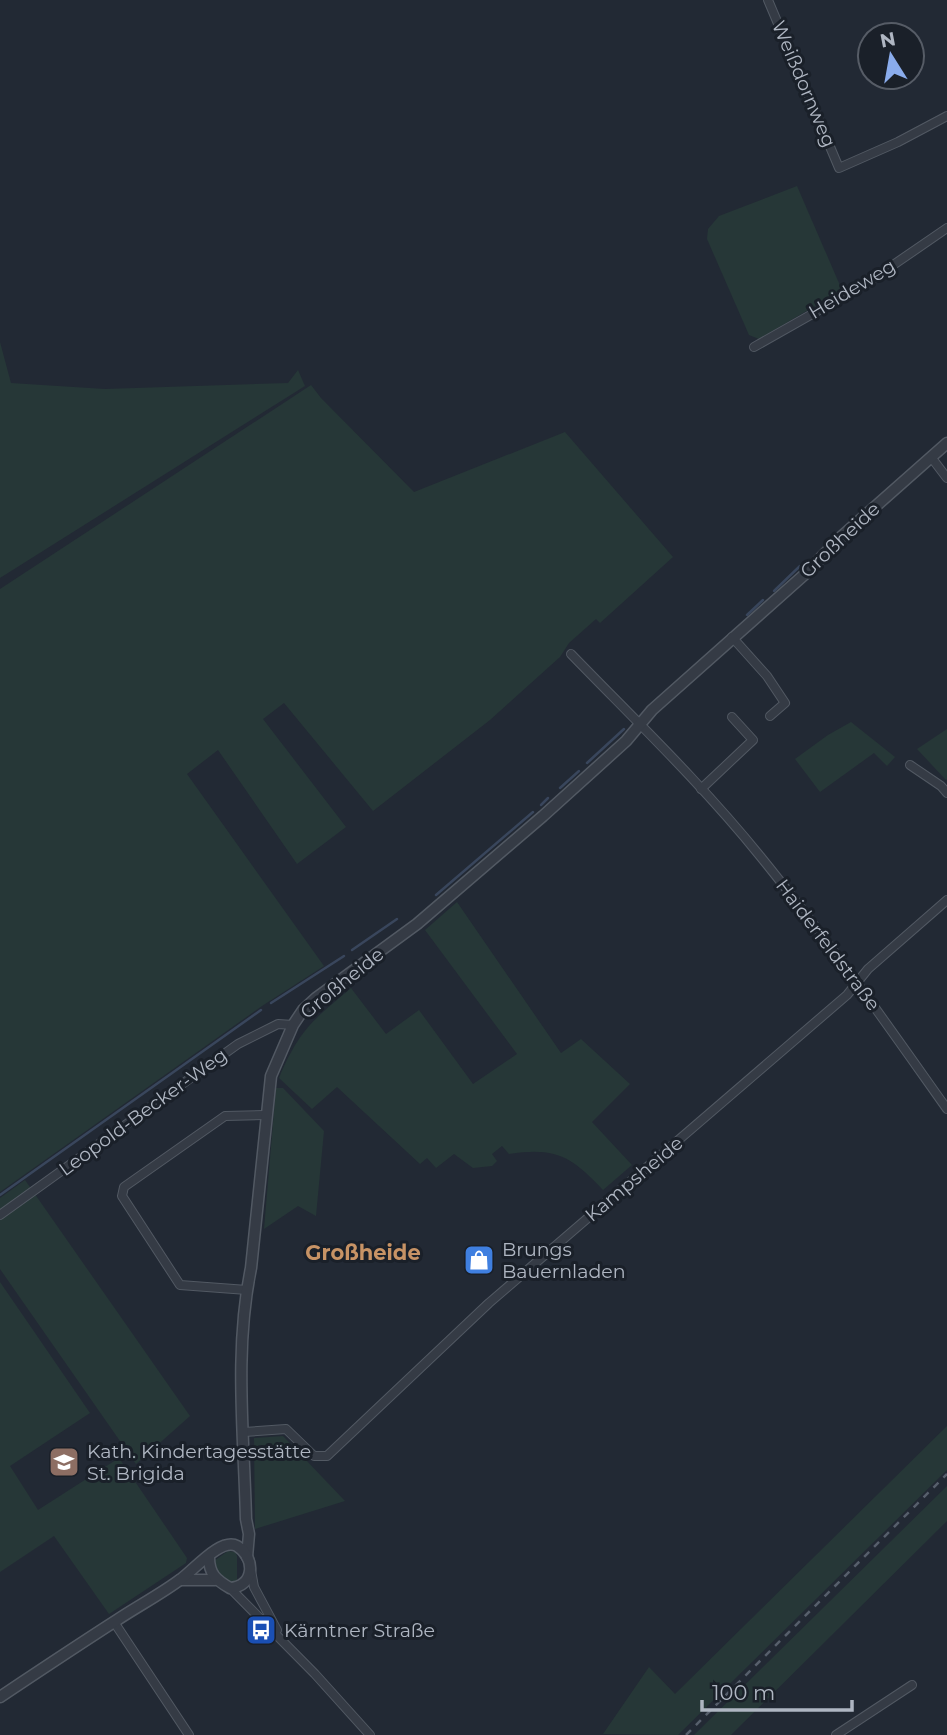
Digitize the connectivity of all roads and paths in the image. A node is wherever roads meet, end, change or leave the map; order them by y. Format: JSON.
{"nodes":[{"id":1,"x":768,"y":0,"type":"edge"},
{"id":2,"x":947,"y":116,"type":"edge"},
{"id":3,"x":947,"y":228,"type":"edge"},
{"id":4,"x":754,"y":347,"type":"dead end"},
{"id":5,"x":947,"y":443,"type":"edge"},
{"id":6,"x":931,"y":457,"type":"junction"},
{"id":7,"x":947,"y":478,"type":"edge"},
{"id":8,"x":732,"y":637,"type":"junction"},
{"id":9,"x":571,"y":654,"type":"dead end"},
{"id":10,"x":770,"y":716,"type":"dead end"},
{"id":11,"x":732,"y":718,"type":"dead end"},
{"id":12,"x":641,"y":724,"type":"junction"},
{"id":13,"x":910,"y":765,"type":"dead end"},
{"id":14,"x":701,"y":789,"type":"junction"},
{"id":15,"x":947,"y":793,"type":"edge"},
{"id":16,"x":947,"y":900,"type":"edge"},
{"id":17,"x":858,"y":982,"type":"junction"},
{"id":18,"x":293,"y":1024,"type":"junction"},
{"id":19,"x":947,"y":1109,"type":"edge"},
{"id":20,"x":265,"y":1115,"type":"junction"},
{"id":21,"x":0,"y":1215,"type":"edge"},
{"id":22,"x":247,"y":1290,"type":"junction"},
{"id":23,"x":244,"y":1432,"type":"junction"},
{"id":24,"x":246,"y":1519,"type":"junction"},
{"id":25,"x":233,"y":1544,"type":"junction"},
{"id":26,"x":209,"y":1557,"type":"junction"},
{"id":27,"x":247,"y":1557,"type":"junction"},
{"id":28,"x":251,"y":1570,"type":"junction"},
{"id":29,"x":180,"y":1580,"type":"junction"},
{"id":30,"x":215,"y":1580,"type":"junction"},
{"id":31,"x":230,"y":1588,"type":"junction"},
{"id":32,"x":114,"y":1622,"type":"junction"},
{"id":33,"x":282,"y":1639,"type":"junction"},
{"id":34,"x":912,"y":1685,"type":"dead end"},
{"id":35,"x":0,"y":1697,"type":"edge"},
{"id":36,"x":189,"y":1735,"type":"edge"},
{"id":37,"x":370,"y":1735,"type":"edge"},
{"id":38,"x":836,"y":1735,"type":"edge"}],
"edges":[{"from":1,"to":2,"type":"street","name":"Weißdornweg"},
{"from":3,"to":4,"type":"street","name":"Heideweg"},
{"from":5,"to":6,"type":"street","name":"Großheide"},
{"from":6,"to":7,"type":"street"},
{"from":6,"to":8,"type":"street","name":"Großheide"},
{"from":8,"to":10,"type":"street"},
{"from":8,"to":12,"type":"street","name":"Großheide"},
{"from":9,"to":12,"type":"street","name":"Haiderfeldstraße"},
{"from":11,"to":14,"type":"street"},
{"from":12,"to":14,"type":"street","name":"Haiderfeldstraße"},
{"from":12,"to":18,"type":"street","name":"Großheide"},
{"from":13,"to":15,"type":"street"},
{"from":14,"to":17,"type":"street","name":"Haiderfeldstraße"},
{"from":16,"to":17,"type":"street","name":"Kampsheide"},
{"from":17,"to":19,"type":"street","name":"Haiderfeldstraße"},
{"from":17,"to":23,"type":"street","name":"Kampsheide"},
{"from":18,"to":20,"type":"street","name":"Großheide"},
{"from":18,"to":21,"type":"street","name":"Leopold-Becker-Weg"},
{"from":20,"to":22,"type":"street","name":"Großheide"},
{"from":20,"to":22,"type":"street"},
{"from":22,"to":23,"type":"street","name":"Großheide"},
{"from":23,"to":24,"type":"street","name":"Großheide"},
{"from":24,"to":25,"type":"street","name":"Großheide"},
{"from":24,"to":27,"type":"street","name":"Großheide"},
{"from":25,"to":26,"type":"street"},
{"from":25,"to":27,"type":"street"},
{"from":26,"to":29,"type":"street"},
{"from":26,"to":30,"type":"street"},
{"from":27,"to":28,"type":"street"},
{"from":28,"to":31,"type":"street"},
{"from":28,"to":33,"type":"street"},
{"from":29,"to":30,"type":"street"},
{"from":29,"to":32,"type":"street"},
{"from":30,"to":31,"type":"street"},
{"from":31,"to":33,"type":"street"},
{"from":32,"to":35,"type":"street"},
{"from":32,"to":36,"type":"street"},
{"from":33,"to":37,"type":"street"},
{"from":34,"to":38,"type":"street"}]}
